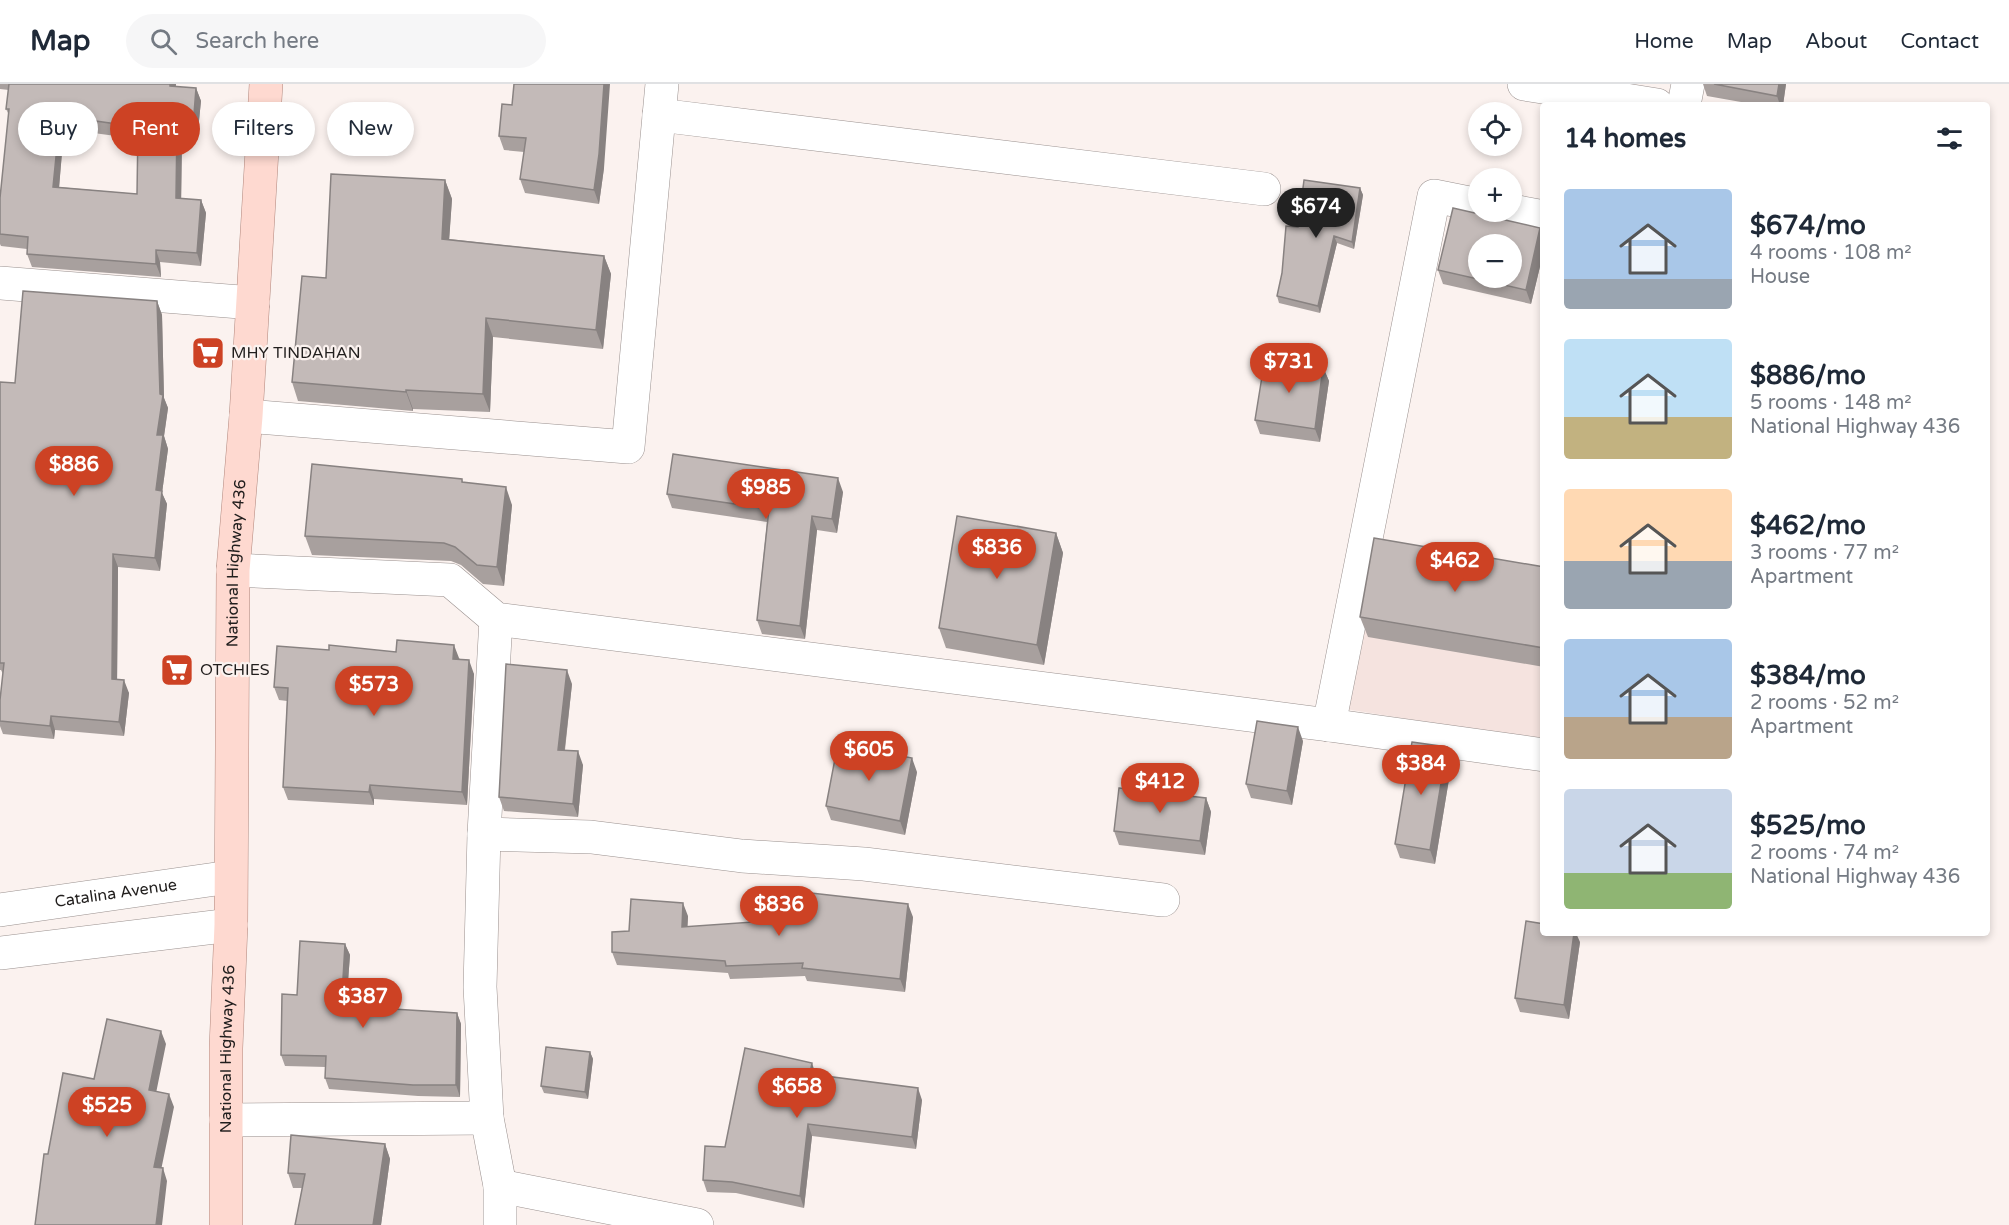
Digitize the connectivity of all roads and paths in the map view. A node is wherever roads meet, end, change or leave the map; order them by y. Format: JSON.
{"nodes":[{"id":1,"x":266,"y":84,"type":"edge"},
{"id":2,"x":1524,"y":84,"type":"edge"},
{"id":3,"x":1688,"y":84,"type":"edge"},
{"id":4,"x":661,"y":100,"type":"edge"},
{"id":5,"x":1638,"y":102,"type":"edge"},
{"id":6,"x":1685,"y":102,"type":"edge"},
{"id":7,"x":1264,"y":189,"type":"dead end"},
{"id":8,"x":1468,"y":203,"type":"edge"},
{"id":9,"x":1522,"y":213,"type":"edge"},
{"id":10,"x":1540,"y":216,"type":"edge"},
{"id":11,"x":0,"y":283,"type":"edge"},
{"id":12,"x":253,"y":303,"type":"junction"},
{"id":13,"x":246,"y":416,"type":"junction"},
{"id":14,"x":233,"y":570,"type":"junction"},
{"id":15,"x":496,"y":619,"type":"junction"},
{"id":16,"x":1329,"y":725,"type":"junction"},
{"id":17,"x":1540,"y":754,"type":"edge"},
{"id":18,"x":484,"y":834,"type":"junction"},
{"id":19,"x":231,"y":877,"type":"junction"},
{"id":20,"x":1163,"y":900,"type":"dead end"},
{"id":21,"x":0,"y":910,"type":"edge"},
{"id":22,"x":231,"y":925,"type":"junction"},
{"id":23,"x":0,"y":953,"type":"edge"},
{"id":24,"x":487,"y":1118,"type":"junction"},
{"id":25,"x":226,"y":1120,"type":"junction"},
{"id":26,"x":500,"y":1186,"type":"junction"},
{"id":27,"x":226,"y":1225,"type":"edge"},
{"id":28,"x":500,"y":1225,"type":"edge"},
{"id":29,"x":697,"y":1225,"type":"edge"}],
"edges":[{"from":1,"to":12,"type":"main road","name":"National Highway 436"},
{"from":2,"to":5,"type":"street"},
{"from":3,"to":6,"type":"street"},
{"from":4,"to":7,"type":"street"},
{"from":4,"to":13,"type":"street"},
{"from":8,"to":16,"type":"street"},
{"from":9,"to":10,"type":"street"},
{"from":11,"to":12,"type":"street"},
{"from":12,"to":13,"type":"main road","name":"National Highway 436"},
{"from":13,"to":14,"type":"main road","name":"National Highway 436"},
{"from":14,"to":15,"type":"street"},
{"from":14,"to":19,"type":"main road","name":"National Highway 436"},
{"from":15,"to":16,"type":"street"},
{"from":15,"to":18,"type":"street"},
{"from":16,"to":17,"type":"street"},
{"from":18,"to":20,"type":"street"},
{"from":18,"to":24,"type":"street"},
{"from":19,"to":21,"type":"street","name":"Catalina Avenue"},
{"from":19,"to":22,"type":"main road","name":"National Highway 436"},
{"from":22,"to":23,"type":"street"},
{"from":22,"to":25,"type":"main road","name":"National Highway 436"},
{"from":24,"to":25,"type":"street"},
{"from":24,"to":26,"type":"street"},
{"from":25,"to":27,"type":"main road","name":"National Highway 436"},
{"from":26,"to":28,"type":"street"},
{"from":26,"to":29,"type":"street"}]}
